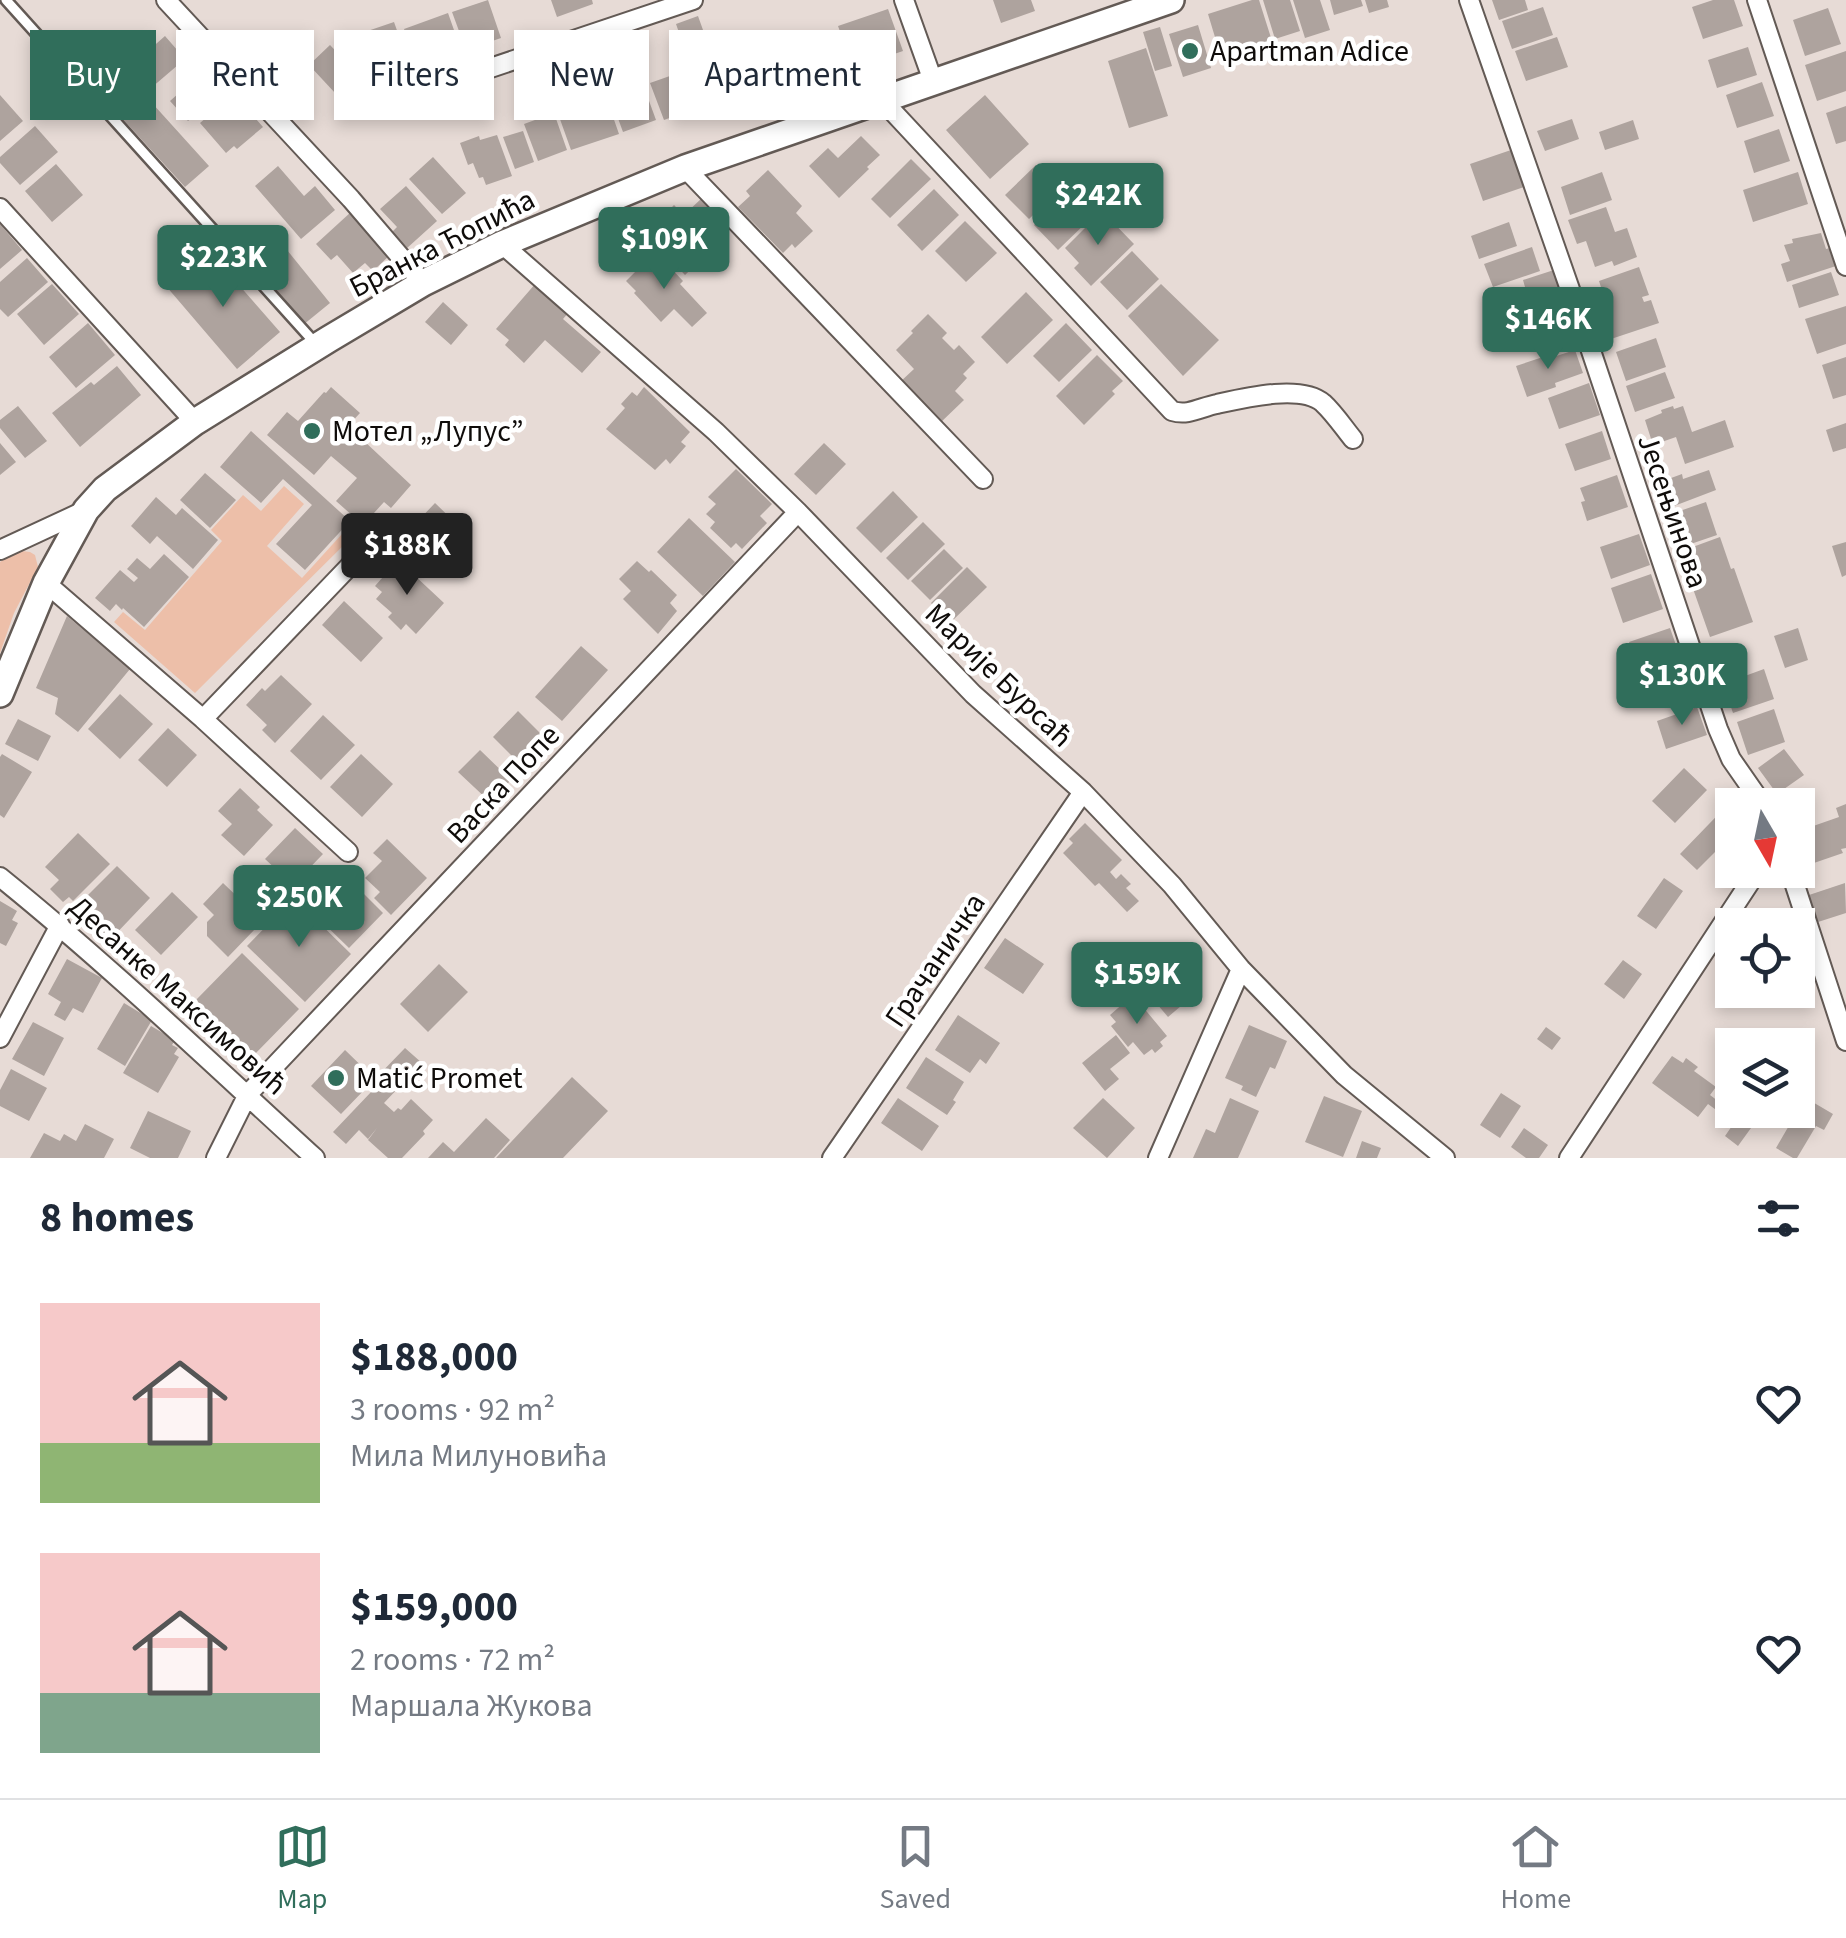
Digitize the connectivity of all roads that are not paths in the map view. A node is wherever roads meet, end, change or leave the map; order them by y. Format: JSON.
{"nodes":[{"id":1,"x":6,"y":0,"type":"edge"},
{"id":2,"x":166,"y":0,"type":"edge"},
{"id":3,"x":694,"y":0,"type":"edge"},
{"id":4,"x":904,"y":0,"type":"edge"},
{"id":5,"x":1171,"y":0,"type":"edge"},
{"id":6,"x":1469,"y":0,"type":"edge"},
{"id":7,"x":1758,"y":0,"type":"edge"},
{"id":8,"x":494,"y":67,"type":"edge"},
{"id":9,"x":933,"y":81,"type":"junction"},
{"id":10,"x":896,"y":95,"type":"edge"},
{"id":11,"x":896,"y":115,"type":"edge"},
{"id":12,"x":824,"y":120,"type":"edge"},
{"id":13,"x":684,"y":168,"type":"junction"},
{"id":14,"x":0,"y":208,"type":"edge"},
{"id":15,"x":502,"y":244,"type":"junction"},
{"id":16,"x":1846,"y":266,"type":"edge"},
{"id":17,"x":423,"y":284,"type":"junction"},
{"id":18,"x":317,"y":346,"type":"junction"},
{"id":19,"x":195,"y":422,"type":"junction"},
{"id":20,"x":1354,"y":439,"type":"dead end"},
{"id":21,"x":983,"y":480,"type":"dead end"},
{"id":22,"x":86,"y":510,"type":"junction"},
{"id":23,"x":798,"y":512,"type":"junction"},
{"id":24,"x":0,"y":550,"type":"edge"},
{"id":25,"x":365,"y":550,"type":"dead end"},
{"id":26,"x":46,"y":584,"type":"junction"},
{"id":27,"x":0,"y":694,"type":"edge"},
{"id":28,"x":203,"y":719,"type":"junction"},
{"id":29,"x":1751,"y":788,"type":"edge"},
{"id":30,"x":1083,"y":792,"type":"junction"},
{"id":31,"x":348,"y":852,"type":"dead end"},
{"id":32,"x":0,"y":877,"type":"edge"},
{"id":33,"x":1746,"y":888,"type":"edge"},
{"id":34,"x":1796,"y":888,"type":"edge"},
{"id":35,"x":60,"y":925,"type":"junction"},
{"id":36,"x":1241,"y":969,"type":"junction"},
{"id":37,"x":0,"y":1038,"type":"edge"},
{"id":38,"x":1846,"y":1041,"type":"edge"},
{"id":39,"x":248,"y":1094,"type":"junction"},
{"id":40,"x":216,"y":1158,"type":"edge"},
{"id":41,"x":315,"y":1158,"type":"edge"},
{"id":42,"x":832,"y":1158,"type":"edge"},
{"id":43,"x":1158,"y":1158,"type":"edge"},
{"id":44,"x":1445,"y":1158,"type":"edge"},
{"id":45,"x":1569,"y":1158,"type":"edge"}],
"edges":[{"from":1,"to":18,"type":"lane"},
{"from":2,"to":17,"type":"street"},
{"from":3,"to":8,"type":"street"},
{"from":4,"to":9,"type":"street"},
{"from":5,"to":9,"type":"street","name":"Бранка Ћопића"},
{"from":6,"to":29,"type":"street","name":"Јесењинова"},
{"from":7,"to":16,"type":"street"},
{"from":9,"to":10,"type":"street","name":"Бранка Ћопића"},
{"from":11,"to":20,"type":"street"},
{"from":12,"to":13,"type":"street","name":"Бранка Ћопића"},
{"from":13,"to":15,"type":"street","name":"Бранка Ћопића"},
{"from":13,"to":21,"type":"street"},
{"from":14,"to":19,"type":"street"},
{"from":15,"to":17,"type":"street","name":"Бранка Ћопића"},
{"from":15,"to":23,"type":"street","name":"Марије Бурсаћ"},
{"from":17,"to":18,"type":"street","name":"Бранка Ћопића"},
{"from":18,"to":19,"type":"street","name":"Бранка Ћопића"},
{"from":19,"to":22,"type":"street","name":"Бранка Ћопића"},
{"from":22,"to":24,"type":"street"},
{"from":22,"to":26,"type":"street","name":"Бранка Ћопића"},
{"from":23,"to":30,"type":"street","name":"Марије Бурсаћ"},
{"from":23,"to":39,"type":"street","name":"Васка Попе"},
{"from":25,"to":28,"type":"street"},
{"from":26,"to":27,"type":"street","name":"Бранка Ћопића"},
{"from":26,"to":28,"type":"street"},
{"from":28,"to":31,"type":"street"},
{"from":30,"to":36,"type":"street","name":"Марије Бурсаћ"},
{"from":30,"to":42,"type":"street","name":"Грачаничка"},
{"from":32,"to":35,"type":"street","name":"Десанке Максимовић"},
{"from":33,"to":45,"type":"street"},
{"from":34,"to":38,"type":"street"},
{"from":35,"to":37,"type":"street"},
{"from":35,"to":39,"type":"street","name":"Десанке Максимовић"},
{"from":36,"to":43,"type":"street"},
{"from":36,"to":44,"type":"street","name":"Марије Бурсаћ"},
{"from":39,"to":40,"type":"street","name":"Васка Попе"},
{"from":39,"to":41,"type":"street","name":"Десанке Максимовић"}]}
